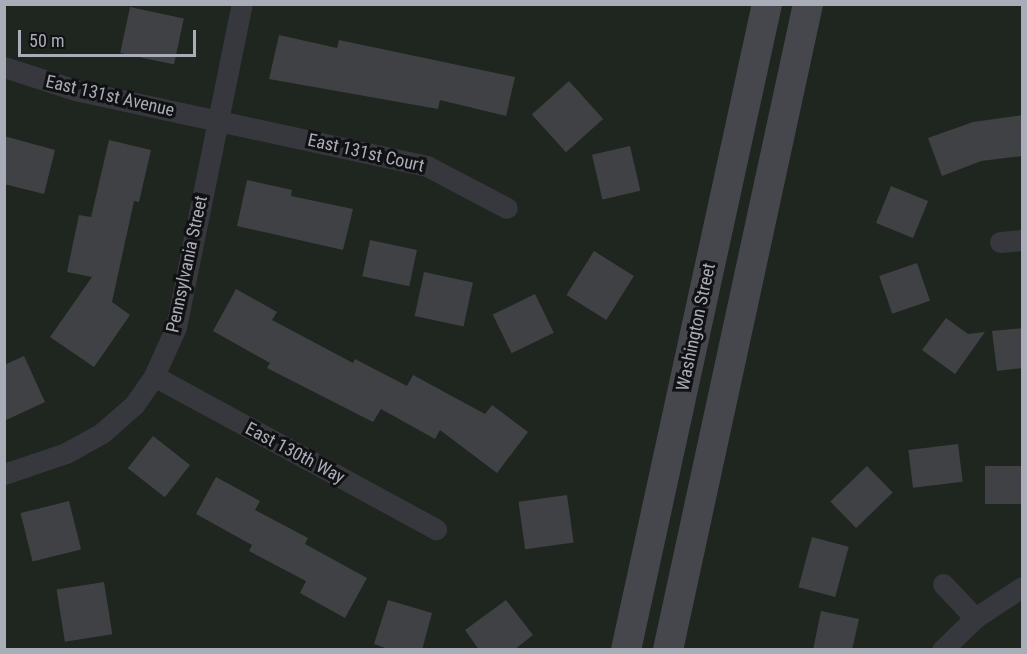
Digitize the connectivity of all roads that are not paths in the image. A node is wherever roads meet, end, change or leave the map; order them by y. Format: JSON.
{"nodes":[{"id":1,"x":242,"y":4,"type":"edge"},
{"id":2,"x":767,"y":4,"type":"edge"},
{"id":3,"x":808,"y":4,"type":"edge"},
{"id":4,"x":4,"y":67,"type":"edge"},
{"id":5,"x":217,"y":119,"type":"junction"},
{"id":6,"x":507,"y":208,"type":"dead end"},
{"id":7,"x":1023,"y":240,"type":"edge"},
{"id":8,"x":1000,"y":242,"type":"dead end"},
{"id":9,"x":154,"y":376,"type":"junction"},
{"id":10,"x":4,"y":474,"type":"edge"},
{"id":11,"x":436,"y":530,"type":"dead end"},
{"id":12,"x":943,"y":584,"type":"dead end"},
{"id":13,"x":1023,"y":587,"type":"edge"},
{"id":14,"x":975,"y":618,"type":"junction"},
{"id":15,"x":626,"y":650,"type":"edge"},
{"id":16,"x":668,"y":650,"type":"edge"},
{"id":17,"x":942,"y":650,"type":"edge"}],
"edges":[{"from":1,"to":5,"type":"street","name":"Pennsylvania Street"},
{"from":2,"to":15,"type":"main road","name":"Washington Street"},
{"from":3,"to":16,"type":"main road"},
{"from":4,"to":5,"type":"street","name":"East 131st Avenue"},
{"from":5,"to":6,"type":"street","name":"East 131st Court"},
{"from":5,"to":9,"type":"street","name":"Pennsylvania Street"},
{"from":7,"to":8,"type":"street"},
{"from":9,"to":10,"type":"street","name":"Pennsylvania Street"},
{"from":9,"to":11,"type":"street","name":"East 130th Way"},
{"from":12,"to":14,"type":"street"},
{"from":13,"to":14,"type":"street"},
{"from":14,"to":17,"type":"street"}]}
